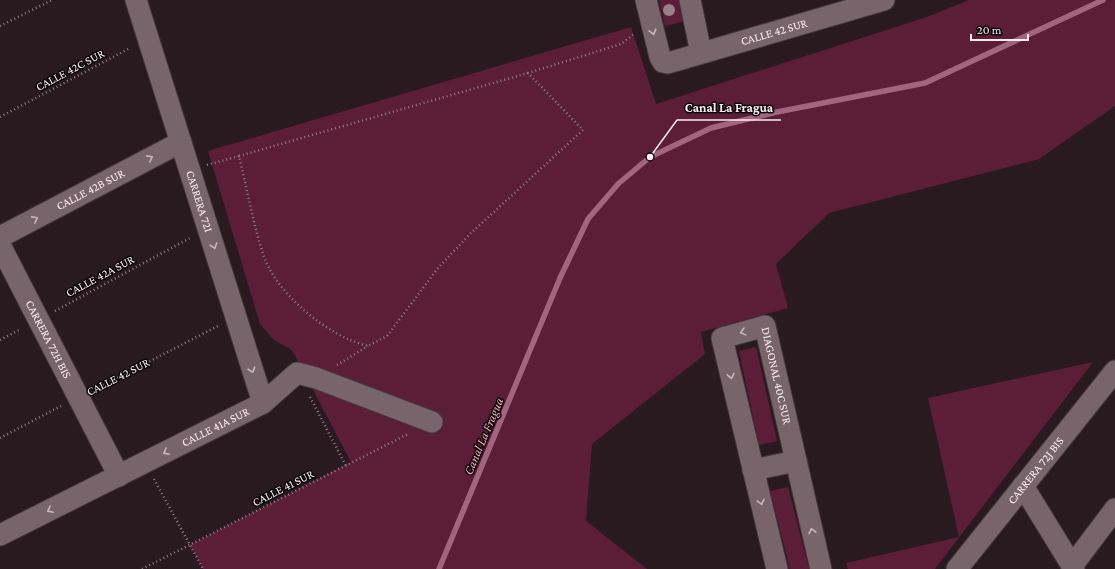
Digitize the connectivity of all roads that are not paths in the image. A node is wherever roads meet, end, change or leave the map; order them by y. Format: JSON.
{"nodes":[{"id":1,"x":136,"y":0,"type":"edge"},
{"id":2,"x":646,"y":0,"type":"edge"},
{"id":3,"x":690,"y":0,"type":"edge"},
{"id":4,"x":884,"y":0,"type":"edge"},
{"id":5,"x":702,"y":53,"type":"junction"},
{"id":6,"x":181,"y":142,"type":"junction"},
{"id":7,"x":0,"y":237,"type":"edge"},
{"id":8,"x":0,"y":245,"type":"edge"},
{"id":9,"x":1115,"y":371,"type":"edge"},
{"id":10,"x":263,"y":403,"type":"junction"},
{"id":11,"x":432,"y":422,"type":"road end"},
{"id":12,"x":796,"y":461,"type":"junction"},
{"id":13,"x":753,"y":470,"type":"junction"},
{"id":14,"x":119,"y":476,"type":"junction"},
{"id":15,"x":1024,"y":486,"type":"junction"},
{"id":16,"x":1115,"y":508,"type":"edge"},
{"id":17,"x":0,"y":536,"type":"edge"},
{"id":18,"x":1073,"y":567,"type":"edge"},
{"id":19,"x":777,"y":569,"type":"edge"},
{"id":20,"x":821,"y":569,"type":"edge"},
{"id":21,"x":957,"y":569,"type":"edge"}],
"edges":[{"from":1,"to":6,"type":"street","name":"CARRERA 72I"},
{"from":2,"to":5,"type":"street","name":"CALLE 42 SUR","one_way":true},
{"from":3,"to":5,"type":"street"},
{"from":4,"to":5,"type":"street","name":"CALLE 42 SUR"},
{"from":7,"to":6,"type":"street","name":"CALLE 42B SUR","one_way":true},
{"from":6,"to":10,"type":"street","name":"CARRERA 72I","one_way":true},
{"from":8,"to":14,"type":"street","name":"CARRERA 72H BIS"},
{"from":9,"to":15,"type":"street","name":"CARRERA 72J BIS"},
{"from":10,"to":11,"type":"street","name":"CALLE 41A SUR"},
{"from":10,"to":14,"type":"street","name":"CALLE 41A SUR","one_way":true},
{"from":12,"to":13,"type":"street"},
{"from":12,"to":13,"type":"street","name":"DIAGONAL 40C SUR","one_way":true},
{"from":20,"to":12,"type":"street","name":"DIAGONAL 40C SUR","one_way":true},
{"from":13,"to":19,"type":"street","name":"DIAGONAL 40C SUR","one_way":true},
{"from":14,"to":17,"type":"street","name":"CALLE 41A SUR","one_way":true},
{"from":15,"to":18,"type":"street"},
{"from":15,"to":21,"type":"street","name":"CARRERA 72J BIS"},
{"from":16,"to":18,"type":"street"}]}
